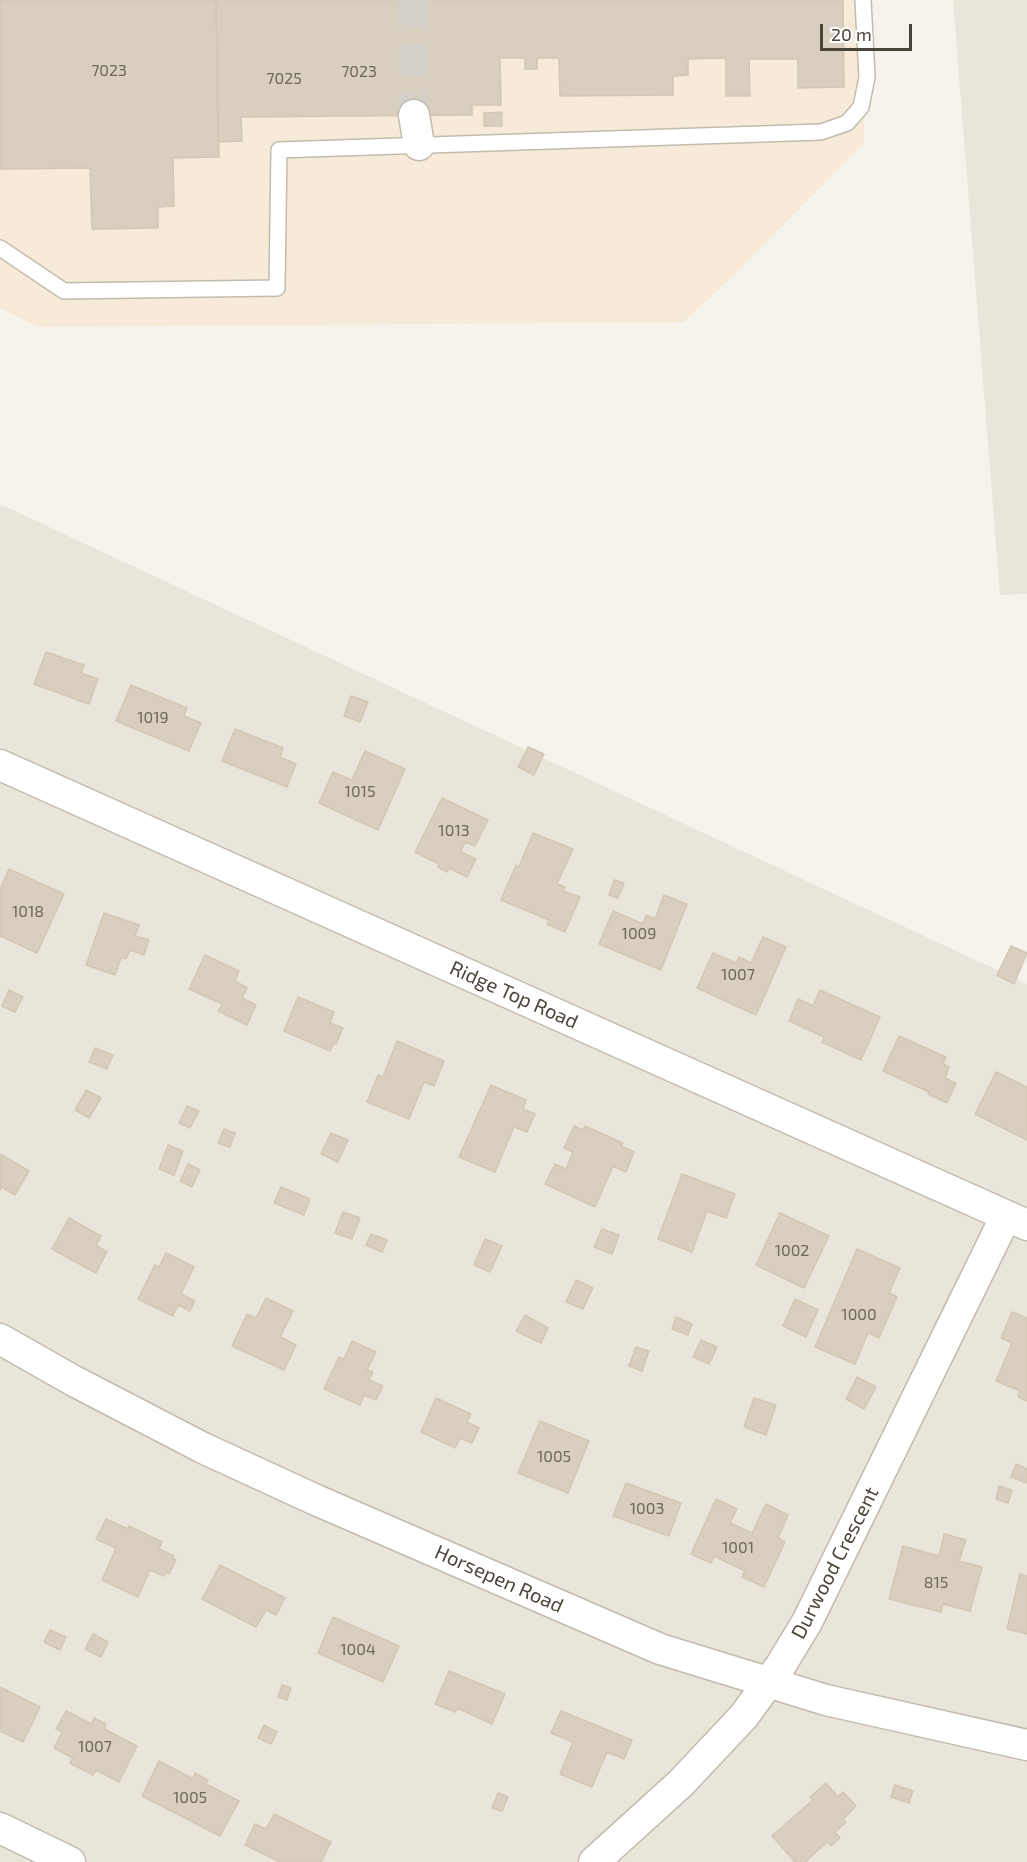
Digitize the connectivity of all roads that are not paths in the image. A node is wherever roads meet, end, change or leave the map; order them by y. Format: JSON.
{"nodes":[{"id":1,"x":863,"y":0,"type":"edge"},
{"id":2,"x":414,"y":115,"type":"tunnel mouth"},
{"id":3,"x":418,"y":145,"type":"junction"},
{"id":4,"x":0,"y":248,"type":"edge"},
{"id":5,"x":0,"y":765,"type":"edge"},
{"id":6,"x":1016,"y":1220,"type":"edge"},
{"id":7,"x":0,"y":1339,"type":"edge"},
{"id":8,"x":768,"y":1682,"type":"junction"},
{"id":9,"x":1027,"y":1745,"type":"edge"},
{"id":10,"x":0,"y":1828,"type":"edge"},
{"id":11,"x":70,"y":1862,"type":"edge"},
{"id":12,"x":594,"y":1862,"type":"edge"}],
"edges":[{"from":1,"to":3,"type":"lane"},
{"from":2,"to":3,"type":"street"},
{"from":3,"to":4,"type":"lane"},
{"from":5,"to":6,"type":"street","name":"Ridge Top Road"},
{"from":6,"to":8,"type":"street","name":"Durwood Crescent"},
{"from":7,"to":8,"type":"street","name":"Horsepen Road"},
{"from":8,"to":9,"type":"street","name":"Horsepen Road"},
{"from":8,"to":12,"type":"street","name":"Durwood Crescent"},
{"from":10,"to":11,"type":"street"}]}
